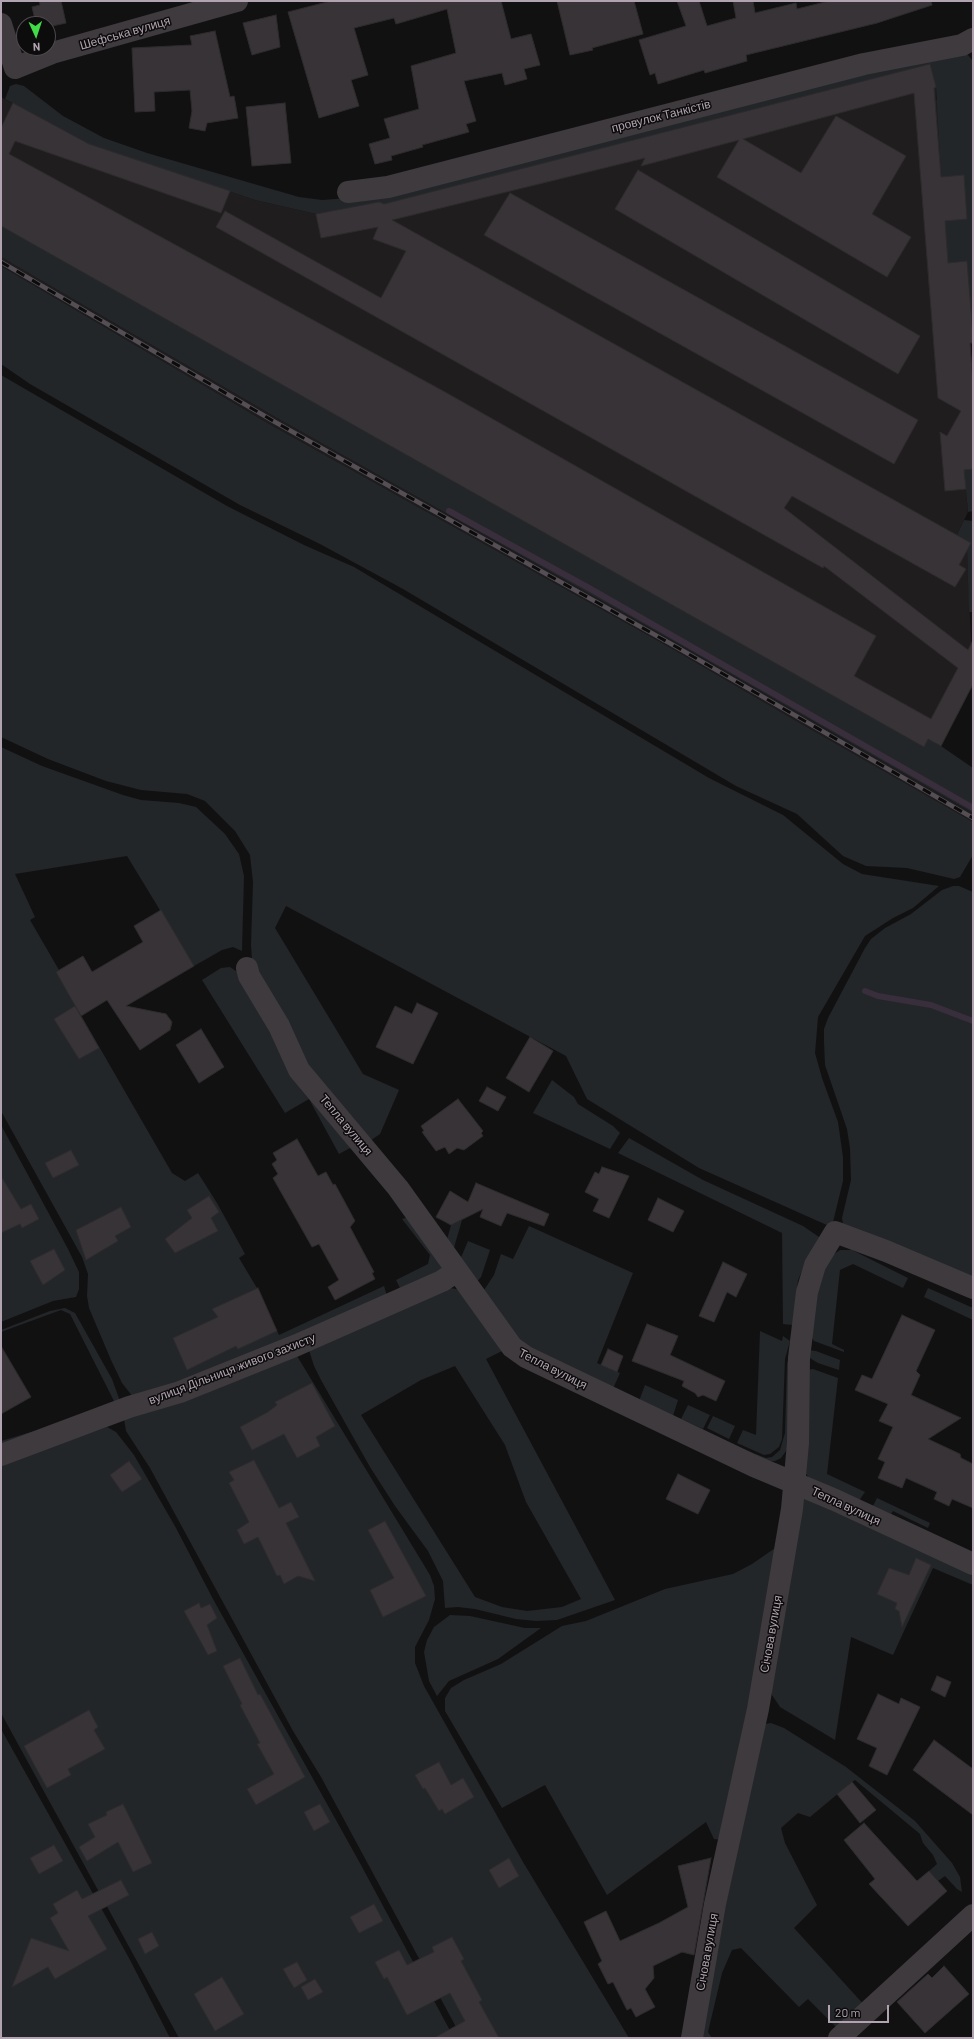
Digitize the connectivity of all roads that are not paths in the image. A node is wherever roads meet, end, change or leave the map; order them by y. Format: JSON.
{"nodes":[{"id":1,"x":237,"y":1,"type":"edge"},
{"id":2,"x":1,"y":24,"type":"edge"},
{"id":3,"x":973,"y":39,"type":"edge"},
{"id":4,"x":348,"y":192,"type":"dead end"},
{"id":5,"x":247,"y":968,"type":"dead end"},
{"id":6,"x":457,"y":1270,"type":"junction"},
{"id":7,"x":973,"y":1288,"type":"edge"},
{"id":8,"x":1,"y":1455,"type":"edge"},
{"id":9,"x":795,"y":1482,"type":"junction"},
{"id":10,"x":973,"y":1564,"type":"edge"},
{"id":11,"x":973,"y":1915,"type":"edge"},
{"id":12,"x":692,"y":2038,"type":"edge"},
{"id":13,"x":839,"y":2038,"type":"edge"}],
"edges":[{"from":1,"to":2,"type":"street","name":"Шефська вулиця"},
{"from":3,"to":4,"type":"street","name":"провулок Танкістів"},
{"from":5,"to":6,"type":"street","name":"Тепла вулиця"},
{"from":6,"to":8,"type":"street","name":"вулиця Дільниця живого захисту"},
{"from":6,"to":9,"type":"street","name":"Тепла вулиця"},
{"from":7,"to":9,"type":"street","name":"Січова вулиця"},
{"from":9,"to":10,"type":"street","name":"Тепла вулиця"},
{"from":9,"to":12,"type":"street","name":"Січова вулиця"},
{"from":11,"to":13,"type":"street"}]}
